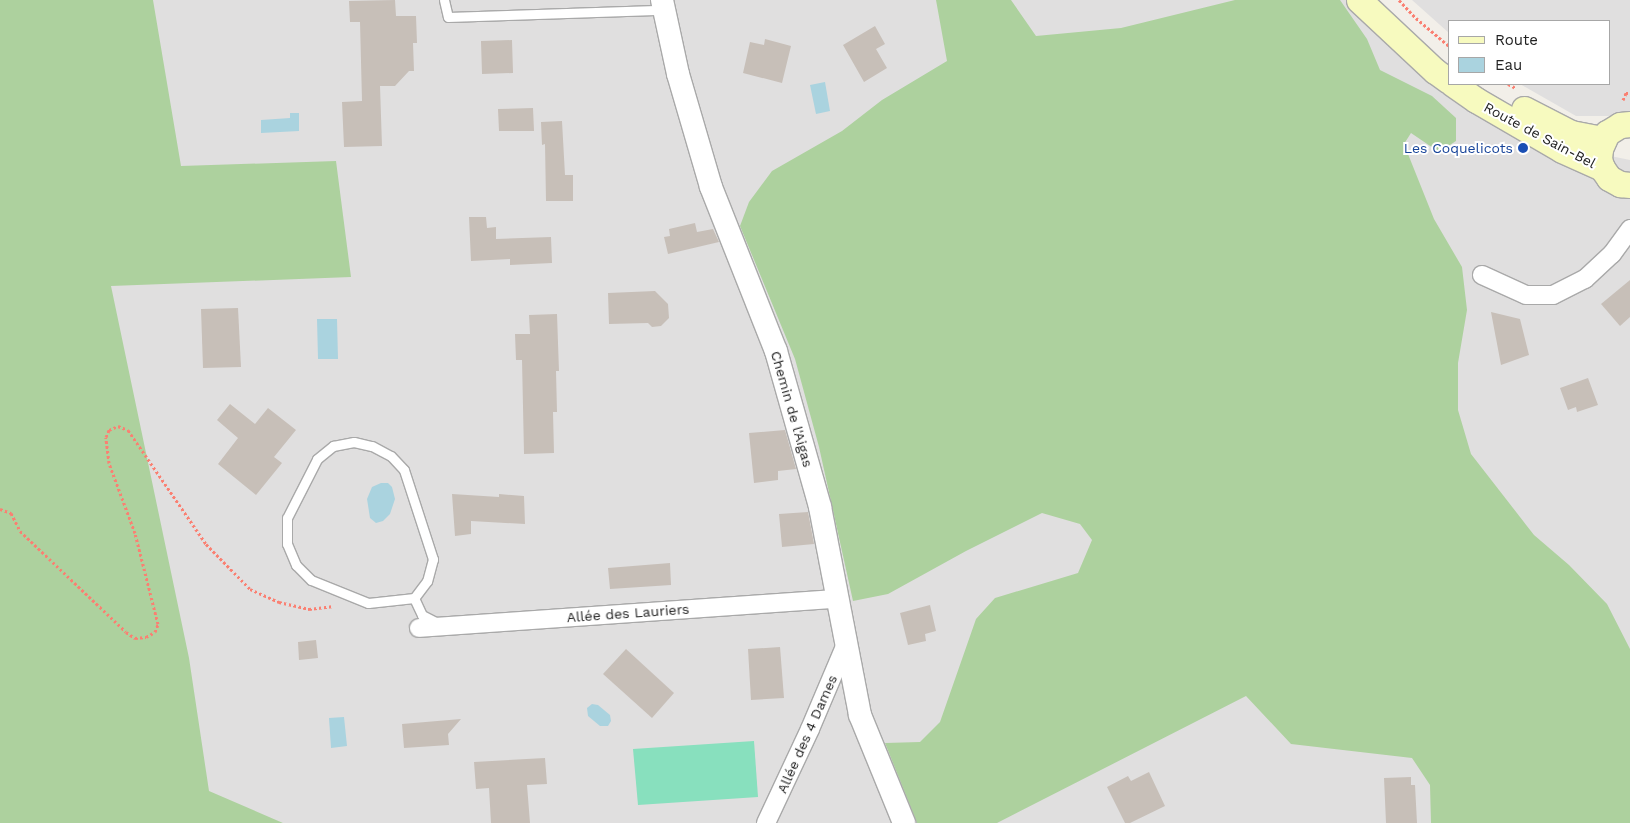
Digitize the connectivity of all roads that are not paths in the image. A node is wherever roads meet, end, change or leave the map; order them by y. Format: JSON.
{"nodes":[{"id":1,"x":444,"y":0,"type":"edge"},
{"id":2,"x":1359,"y":0,"type":"edge"},
{"id":3,"x":1384,"y":0,"type":"edge"},
{"id":4,"x":663,"y":5,"type":"edge"},
{"id":5,"x":1448,"y":59,"type":"edge"},
{"id":6,"x":1448,"y":79,"type":"edge"},
{"id":7,"x":1454,"y":85,"type":"edge"},
{"id":8,"x":1484,"y":85,"type":"edge"},
{"id":9,"x":1630,"y":124,"type":"edge"},
{"id":10,"x":1603,"y":139,"type":"junction"},
{"id":11,"x":1602,"y":168,"type":"junction"},
{"id":12,"x":1630,"y":185,"type":"edge"},
{"id":13,"x":1630,"y":229,"type":"edge"},
{"id":14,"x":1482,"y":276,"type":"dead end"},
{"id":15,"x":414,"y":598,"type":"junction"},
{"id":16,"x":838,"y":599,"type":"junction"},
{"id":17,"x":446,"y":626,"type":"junction"},
{"id":18,"x":419,"y":628,"type":"dead end"},
{"id":19,"x":846,"y":644,"type":"junction"},
{"id":20,"x":766,"y":823,"type":"edge"},
{"id":21,"x":904,"y":823,"type":"edge"}],
"edges":[{"from":1,"to":4,"type":"lane"},
{"from":2,"to":6,"type":"main road"},
{"from":3,"to":5,"type":"main road"},
{"from":4,"to":16,"type":"street","name":"Chemin de l'Aigas"},
{"from":7,"to":11,"type":"main road","name":"Route de Sain-Bel"},
{"from":8,"to":10,"type":"main road","name":"Route de Sain-Bel"},
{"from":9,"to":10,"type":"main road"},
{"from":10,"to":11,"type":"main road"},
{"from":11,"to":12,"type":"main road","name":"Route de Sain-Bel"},
{"from":13,"to":14,"type":"street"},
{"from":15,"to":15,"type":"lane"},
{"from":15,"to":17,"type":"lane"},
{"from":16,"to":17,"type":"street","name":"Allée des Lauriers"},
{"from":16,"to":19,"type":"street","name":"Chemin de l'Aigas"},
{"from":17,"to":18,"type":"street","name":"Allée des Lauriers"},
{"from":19,"to":20,"type":"street","name":"Allée des 4 Dames"},
{"from":19,"to":21,"type":"street","name":"Chemin de l'Aigas"}]}
